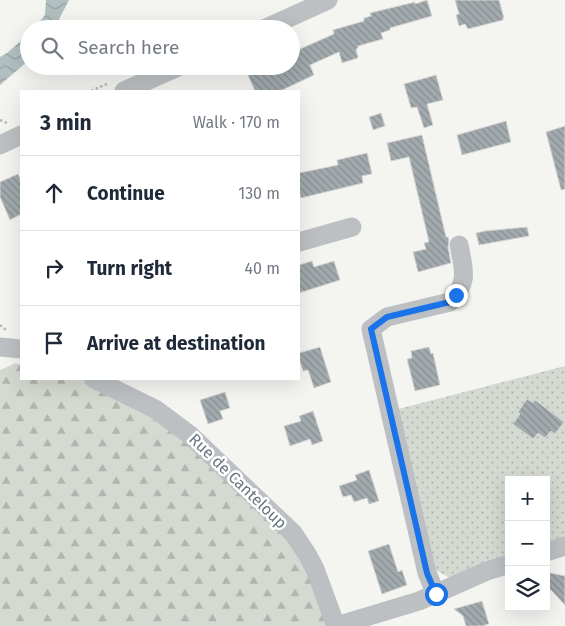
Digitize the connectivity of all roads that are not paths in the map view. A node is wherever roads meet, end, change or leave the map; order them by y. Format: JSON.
{"nodes":[{"id":1,"x":328,"y":0,"type":"edge"},
{"id":2,"x":284,"y":20,"type":"edge"},
{"id":3,"x":160,"y":75,"type":"edge"},
{"id":4,"x":126,"y":90,"type":"edge"},
{"id":5,"x":20,"y":135,"type":"edge"},
{"id":6,"x":0,"y":145,"type":"edge"},
{"id":7,"x":352,"y":227,"type":"dead end"},
{"id":8,"x":300,"y":242,"type":"edge"},
{"id":9,"x":459,"y":245,"type":"dead end"},
{"id":10,"x":0,"y":348,"type":"edge"},
{"id":11,"x":20,"y":349,"type":"edge"},
{"id":12,"x":96,"y":380,"type":"edge"},
{"id":13,"x":565,"y":546,"type":"edge"},
{"id":14,"x":550,"y":551,"type":"edge"},
{"id":15,"x":505,"y":565,"type":"edge"},
{"id":16,"x":436,"y":594,"type":"junction"},
{"id":17,"x":336,"y":626,"type":"edge"}],
"edges":[{"from":1,"to":2,"type":"street"},
{"from":3,"to":4,"type":"street"},
{"from":5,"to":6,"type":"street"},
{"from":7,"to":8,"type":"street"},
{"from":9,"to":16,"type":"street"},
{"from":10,"to":11,"type":"street"},
{"from":12,"to":17,"type":"street","name":"Rue de Canteloup"},
{"from":13,"to":14,"type":"street"},
{"from":15,"to":16,"type":"street"},
{"from":16,"to":17,"type":"street"}]}
